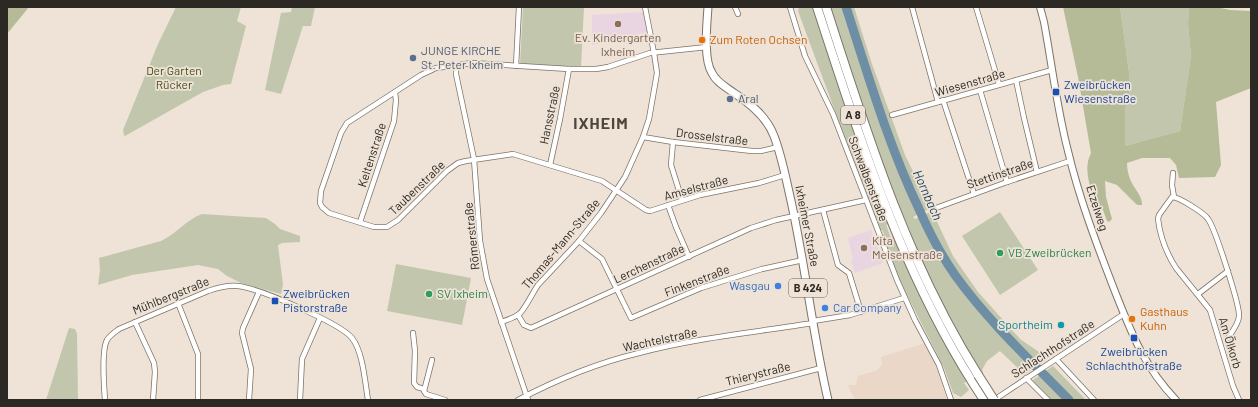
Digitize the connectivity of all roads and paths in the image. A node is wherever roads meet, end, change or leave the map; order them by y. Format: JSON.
{"nodes":[{"id":1,"x":519,"y":7,"type":"edge"},
{"id":2,"x":645,"y":7,"type":"edge"},
{"id":3,"x":708,"y":7,"type":"edge"},
{"id":4,"x":735,"y":7,"type":"edge"},
{"id":5,"x":790,"y":7,"type":"edge"},
{"id":6,"x":817,"y":7,"type":"edge"},
{"id":7,"x":826,"y":7,"type":"edge"},
{"id":8,"x":912,"y":7,"type":"edge"},
{"id":9,"x":976,"y":7,"type":"edge"},
{"id":10,"x":1040,"y":7,"type":"edge"},
{"id":11,"x":738,"y":14,"type":"dead end"},
{"id":12,"x":707,"y":47,"type":"junction"},
{"id":13,"x":654,"y":53,"type":"junction"},
{"id":14,"x":456,"y":65,"type":"junction"},
{"id":15,"x":516,"y":66,"type":"junction"},
{"id":16,"x":569,"y":69,"type":"junction"},
{"id":17,"x":1052,"y":70,"type":"junction"},
{"id":18,"x":1016,"y":80,"type":"junction"},
{"id":19,"x":999,"y":84,"type":"junction"},
{"id":20,"x":980,"y":90,"type":"junction"},
{"id":21,"x":395,"y":92,"type":"junction"},
{"id":22,"x":941,"y":101,"type":"junction"},
{"id":23,"x":892,"y":115,"type":"dead end"},
{"id":24,"x":643,"y":137,"type":"junction"},
{"id":25,"x":673,"y":142,"type":"junction"},
{"id":26,"x":778,"y":147,"type":"junction"},
{"id":27,"x":474,"y":159,"type":"junction"},
{"id":28,"x":1070,"y":161,"type":"junction"},
{"id":29,"x":550,"y":165,"type":"junction"},
{"id":30,"x":1037,"y":172,"type":"junction"},
{"id":31,"x":1174,"y":172,"type":"dead end"},
{"id":32,"x":785,"y":176,"type":"junction"},
{"id":33,"x":1007,"y":182,"type":"junction"},
{"id":34,"x":617,"y":190,"type":"junction"},
{"id":35,"x":974,"y":194,"type":"junction"},
{"id":36,"x":1174,"y":197,"type":"junction"},
{"id":37,"x":682,"y":200,"type":"junction"},
{"id":38,"x":866,"y":200,"type":"junction"},
{"id":39,"x":668,"y":205,"type":"junction"},
{"id":40,"x":936,"y":208,"type":"dead end"},
{"id":41,"x":823,"y":210,"type":"junction"},
{"id":42,"x":795,"y":216,"type":"junction"},
{"id":43,"x":895,"y":221,"type":"junction"},
{"id":44,"x":360,"y":222,"type":"junction"},
{"id":45,"x":579,"y":241,"type":"junction"},
{"id":46,"x":689,"y":257,"type":"junction"},
{"id":47,"x":803,"y":260,"type":"junction"},
{"id":48,"x":1228,"y":271,"type":"junction"},
{"id":49,"x":616,"y":290,"type":"junction"},
{"id":50,"x":259,"y":292,"type":"junction"},
{"id":51,"x":1198,"y":294,"type":"junction"},
{"id":52,"x":904,"y":298,"type":"junction"},
{"id":53,"x":178,"y":303,"type":"junction"},
{"id":54,"x":861,"y":312,"type":"junction"},
{"id":55,"x":1124,"y":314,"type":"junction"},
{"id":56,"x":518,"y":315,"type":"junction"},
{"id":57,"x":320,"y":318,"type":"junction"},
{"id":58,"x":135,"y":322,"type":"junction"},
{"id":59,"x":501,"y":322,"type":"junction"},
{"id":60,"x":813,"y":322,"type":"junction"},
{"id":61,"x":413,"y":333,"type":"dead end"},
{"id":62,"x":1228,"y":338,"type":"dead end"},
{"id":63,"x":1056,"y":359,"type":"junction"},
{"id":64,"x":432,"y":360,"type":"dead end"},
{"id":65,"x":821,"y":368,"type":"junction"},
{"id":66,"x":974,"y":377,"type":"junction"},
{"id":67,"x":1028,"y":377,"type":"junction"},
{"id":68,"x":424,"y":389,"type":"junction"},
{"id":69,"x":528,"y":398,"type":"edge"},
{"id":70,"x":105,"y":400,"type":"edge"},
{"id":71,"x":153,"y":400,"type":"edge"},
{"id":72,"x":198,"y":400,"type":"edge"},
{"id":73,"x":249,"y":400,"type":"edge"},
{"id":74,"x":300,"y":400,"type":"edge"},
{"id":75,"x":368,"y":400,"type":"edge"},
{"id":76,"x":441,"y":400,"type":"edge"},
{"id":77,"x":518,"y":400,"type":"edge"},
{"id":78,"x":700,"y":400,"type":"edge"},
{"id":79,"x":828,"y":400,"type":"edge"},
{"id":80,"x":951,"y":400,"type":"edge"},
{"id":81,"x":984,"y":400,"type":"edge"},
{"id":82,"x":994,"y":400,"type":"edge"},
{"id":83,"x":1048,"y":400,"type":"edge"},
{"id":84,"x":1094,"y":400,"type":"edge"},
{"id":85,"x":1176,"y":400,"type":"edge"},
{"id":86,"x":1240,"y":400,"type":"edge"}],
"edges":[{"from":1,"to":15,"type":"street"},
{"from":2,"to":13,"type":"street","name":"Thomas-Mann-Straße"},
{"from":3,"to":12,"type":"main road","number":"B 424"},
{"from":4,"to":11,"type":"street"},
{"from":5,"to":38,"type":"street","name":"Schwalbenstraße"},
{"from":6,"to":43,"type":"highway","number":"A 8"},
{"from":7,"to":43,"type":"highway","number":"A 8"},
{"from":8,"to":22,"type":"street"},
{"from":9,"to":19,"type":"street"},
{"from":10,"to":17,"type":"street","name":"Etzelweg"},
{"from":12,"to":13,"type":"street"},
{"from":12,"to":26,"type":"main road","number":"B 424"},
{"from":13,"to":16,"type":"street"},
{"from":13,"to":24,"type":"street","name":"Thomas-Mann-Straße"},
{"from":14,"to":15,"type":"street"},
{"from":14,"to":21,"type":"street"},
{"from":14,"to":27,"type":"street","name":"Römerstraße"},
{"from":15,"to":16,"type":"street"},
{"from":16,"to":29,"type":"street","name":"Hansstraße"},
{"from":17,"to":18,"type":"street","name":"Wiesenstraße"},
{"from":17,"to":28,"type":"street","name":"Etzelweg"},
{"from":18,"to":19,"type":"street","name":"Wiesenstraße"},
{"from":18,"to":30,"type":"street"},
{"from":19,"to":20,"type":"street","name":"Wiesenstraße"},
{"from":20,"to":22,"type":"street","name":"Wiesenstraße"},
{"from":20,"to":33,"type":"street"},
{"from":21,"to":44,"type":"street","name":"Keltenstraße"},
{"from":21,"to":44,"type":"street","name":"Taubenstraße"},
{"from":22,"to":23,"type":"street","name":"Wiesenstraße"},
{"from":22,"to":35,"type":"street"},
{"from":24,"to":25,"type":"street","name":"Drosselstraße"},
{"from":24,"to":34,"type":"street","name":"Thomas-Mann-Straße"},
{"from":25,"to":26,"type":"street","name":"Drosselstraße"},
{"from":25,"to":37,"type":"street"},
{"from":26,"to":32,"type":"main road","number":"B 424"},
{"from":27,"to":29,"type":"street","name":"Taubenstraße"},
{"from":27,"to":44,"type":"street","name":"Taubenstraße"},
{"from":27,"to":59,"type":"street","name":"Römerstraße"},
{"from":28,"to":30,"type":"street","name":"Stettinstraße"},
{"from":28,"to":55,"type":"street","name":"Etzelweg"},
{"from":29,"to":34,"type":"street","name":"Taubenstraße"},
{"from":30,"to":33,"type":"street","name":"Stettinstraße"},
{"from":31,"to":36,"type":"street"},
{"from":32,"to":37,"type":"street","name":"Amselstraße"},
{"from":32,"to":42,"type":"main road","name":"Ixheimer Straße","number":"B 424"},
{"from":33,"to":35,"type":"street","name":"Stettinstraße"},
{"from":34,"to":39,"type":"street","name":"Amselstraße"},
{"from":34,"to":45,"type":"street","name":"Thomas-Mann-Straße"},
{"from":35,"to":40,"type":"street","name":"Stettinstraße"},
{"from":36,"to":48,"type":"street","name":"Am Ölkorb"},
{"from":36,"to":51,"type":"street","name":"Am Ölkorb"},
{"from":37,"to":39,"type":"street","name":"Amselstraße"},
{"from":38,"to":41,"type":"street","name":"Lerchenstraße"},
{"from":38,"to":52,"type":"street","name":"Schwalbenstraße"},
{"from":39,"to":46,"type":"street"},
{"from":41,"to":42,"type":"street","name":"Lerchenstraße"},
{"from":41,"to":54,"type":"street"},
{"from":42,"to":46,"type":"street","name":"Lerchenstraße"},
{"from":42,"to":47,"type":"main road","name":"Ixheimer Straße","number":"B 424"},
{"from":43,"to":66,"type":"highway","number":"A 8"},
{"from":45,"to":49,"type":"street"},
{"from":45,"to":56,"type":"street","name":"Thomas-Mann-Straße"},
{"from":46,"to":49,"type":"street","name":"Lerchenstraße"},
{"from":47,"to":49,"type":"street","name":"Finkenstraße"},
{"from":47,"to":60,"type":"main road","name":"Ixheimer Straße","number":"B 424"},
{"from":48,"to":51,"type":"street"},
{"from":48,"to":62,"type":"street","name":"Am Ölkorb"},
{"from":49,"to":56,"type":"street","name":"Lerchenstraße"},
{"from":50,"to":53,"type":"street","name":"Mühlbergstraße"},
{"from":50,"to":57,"type":"street","name":"Mühlbergstraße"},
{"from":50,"to":73,"type":"street"},
{"from":51,"to":86,"type":"street","name":"Am Ölkorb"},
{"from":52,"to":54,"type":"street","name":"Wachtelstraße"},
{"from":52,"to":80,"type":"street","name":"Schwalbenstraße"},
{"from":53,"to":58,"type":"street","name":"Mühlbergstraße"},
{"from":53,"to":72,"type":"street"},
{"from":54,"to":60,"type":"street","name":"Wachtelstraße"},
{"from":55,"to":63,"type":"street","name":"Schlachthofstraße"},
{"from":55,"to":85,"type":"street","name":"Etzelweg"},
{"from":56,"to":59,"type":"street"},
{"from":57,"to":74,"type":"street"},
{"from":57,"to":75,"type":"street","name":"Mühlbergstraße"},
{"from":58,"to":70,"type":"street","name":"Mühlbergstraße"},
{"from":58,"to":71,"type":"street"},
{"from":59,"to":69,"type":"street","name":"Römerstraße"},
{"from":60,"to":65,"type":"main road","name":"Ixheimer Straße","number":"B 424"},
{"from":60,"to":69,"type":"street","name":"Wachtelstraße"},
{"from":61,"to":68,"type":"street"},
{"from":63,"to":67,"type":"street","name":"Schlachthofstraße"},
{"from":63,"to":84,"type":"street"},
{"from":64,"to":68,"type":"street"},
{"from":65,"to":78,"type":"street","name":"Thierystraße"},
{"from":65,"to":79,"type":"main road","name":"Ixheimer Straße","number":"B 424"},
{"from":66,"to":81,"type":"highway","number":"A 8"},
{"from":66,"to":82,"type":"highway","number":"A 8","bridge":true},
{"from":67,"to":82,"type":"street","name":"Schlachthofstraße"},
{"from":67,"to":83,"type":"street"},
{"from":68,"to":76,"type":"street"},
{"from":69,"to":77,"type":"street","name":"Wachtelstraße"}]}
